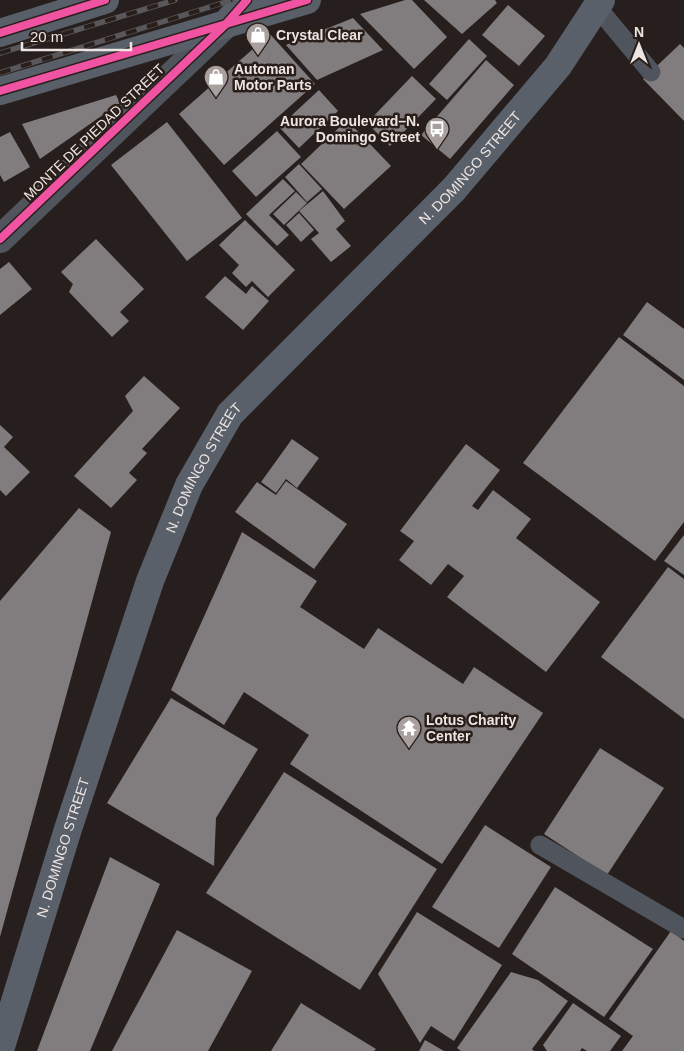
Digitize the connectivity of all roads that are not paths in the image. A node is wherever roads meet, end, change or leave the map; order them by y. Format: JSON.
{"nodes":[{"id":1,"x":105,"y":0,"type":"edge"},
{"id":2,"x":247,"y":0,"type":"edge"},
{"id":3,"x":307,"y":0,"type":"edge"},
{"id":4,"x":599,"y":4,"type":"edge"},
{"id":5,"x":226,"y":24,"type":"junction"},
{"id":6,"x":0,"y":33,"type":"edge"},
{"id":7,"x":651,"y":72,"type":"dead end"},
{"id":8,"x":0,"y":91,"type":"edge"},
{"id":9,"x":0,"y":239,"type":"edge"},
{"id":10,"x":540,"y":845,"type":"dead end"},
{"id":11,"x":684,"y":929,"type":"edge"},
{"id":12,"x":7,"y":1003,"type":"edge"},
{"id":13,"x":0,"y":1050,"type":"edge"}],
"edges":[{"from":1,"to":6,"type":"main road"},
{"from":2,"to":5,"type":"main road","name":"MONTE DE PIEDAD STREET"},
{"from":3,"to":5,"type":"main road"},
{"from":4,"to":7,"type":"lane"},
{"from":4,"to":12,"type":"main road","name":"N. DOMINGO STREET"},
{"from":5,"to":8,"type":"main road"},
{"from":5,"to":9,"type":"street","name":"MONTE DE PIEDAD STREET"},
{"from":10,"to":11,"type":"lane"},
{"from":12,"to":13,"type":"main road","name":"N. DOMINGO STREET"}]}
